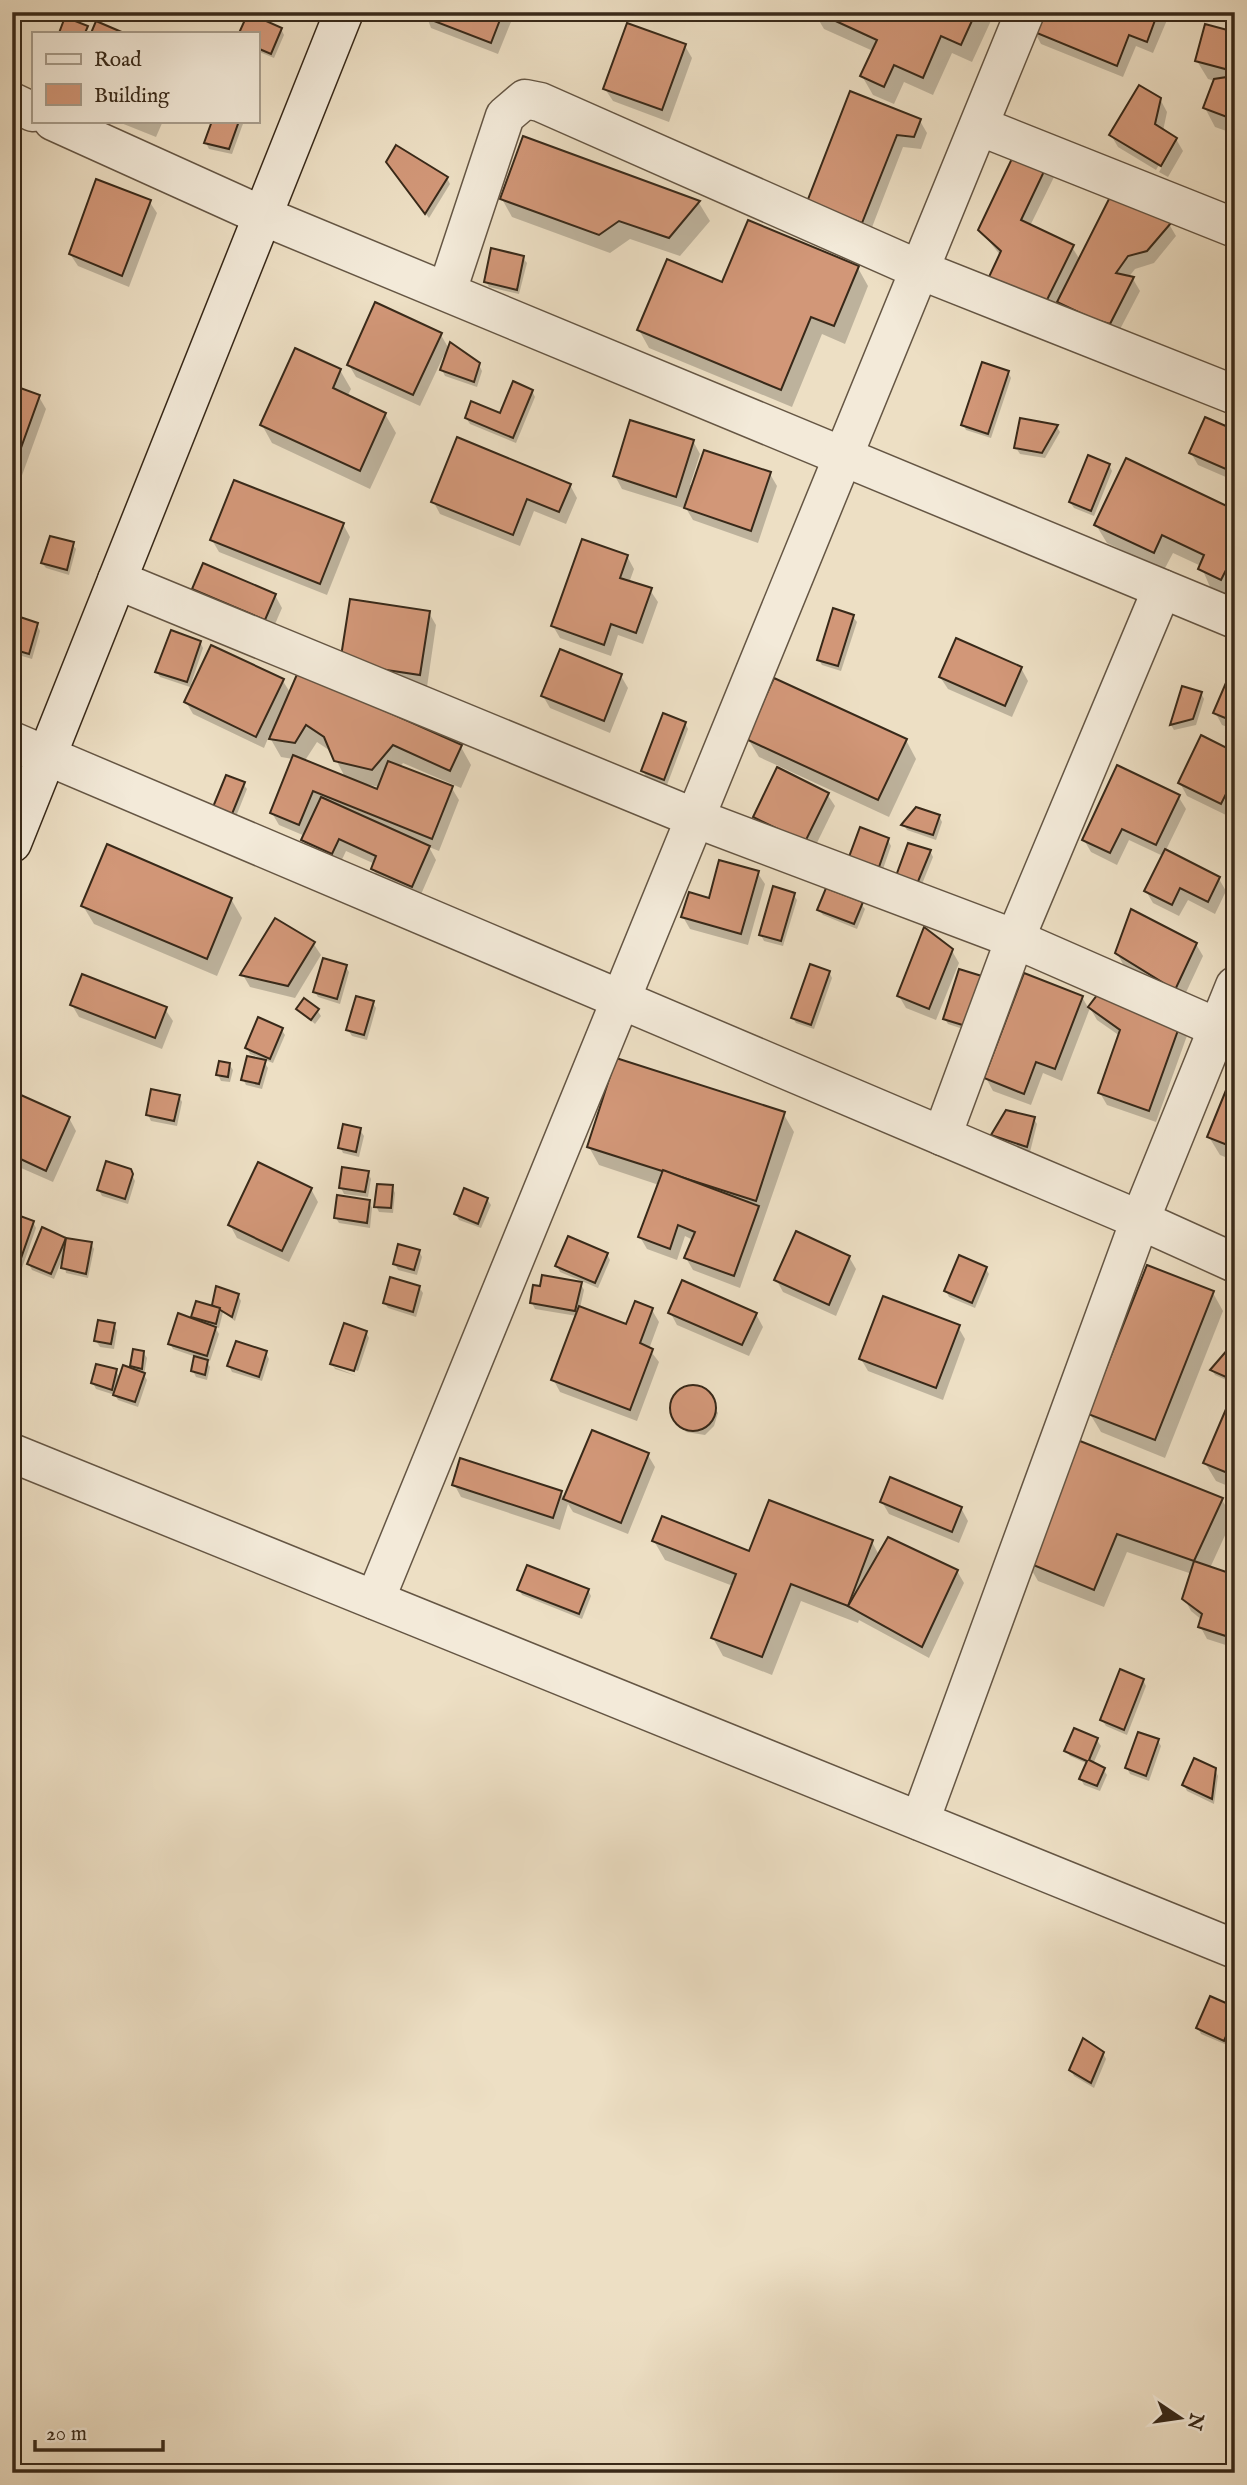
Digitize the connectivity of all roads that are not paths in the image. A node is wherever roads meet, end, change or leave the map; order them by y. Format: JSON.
{"nodes":[{"id":1,"x":344,"y":12,"type":"edge"},
{"id":2,"x":1025,"y":12,"type":"edge"},
{"id":3,"x":12,"y":102,"type":"edge"},
{"id":4,"x":32,"y":112,"type":"edge"},
{"id":5,"x":55,"y":122,"type":"edge"},
{"id":6,"x":979,"y":126,"type":"junction"},
{"id":7,"x":262,"y":216,"type":"junction"},
{"id":8,"x":1235,"y":228,"type":"edge"},
{"id":9,"x":919,"y":271,"type":"junction"},
{"id":10,"x":447,"y":291,"type":"junction"},
{"id":11,"x":1235,"y":395,"type":"edge"},
{"id":12,"x":844,"y":455,"type":"junction"},
{"id":13,"x":117,"y":580,"type":"junction"},
{"id":14,"x":1162,"y":589,"type":"junction"},
{"id":15,"x":1235,"y":619,"type":"edge"},
{"id":16,"x":12,"y":741,"type":"edge"},
{"id":17,"x":46,"y":757,"type":"junction"},
{"id":18,"x":695,"y":818,"type":"junction"},
{"id":19,"x":12,"y":843,"type":"edge"},
{"id":20,"x":1015,"y":939,"type":"junction"},
{"id":21,"x":1235,"y":986,"type":"edge"},
{"id":22,"x":621,"y":1000,"type":"junction"},
{"id":23,"x":1218,"y":1028,"type":"junction"},
{"id":24,"x":942,"y":1136,"type":"junction"},
{"id":25,"x":1140,"y":1220,"type":"junction"},
{"id":26,"x":1235,"y":1263,"type":"edge"},
{"id":27,"x":12,"y":1453,"type":"edge"},
{"id":28,"x":375,"y":1600,"type":"junction"},
{"id":29,"x":919,"y":1821,"type":"junction"},
{"id":30,"x":1235,"y":1949,"type":"edge"}],
"edges":[{"from":1,"to":7,"type":"street"},
{"from":2,"to":6,"type":"street"},
{"from":3,"to":4,"type":"street"},
{"from":5,"to":7,"type":"street"},
{"from":6,"to":8,"type":"street"},
{"from":6,"to":9,"type":"street"},
{"from":7,"to":10,"type":"street"},
{"from":7,"to":13,"type":"street"},
{"from":9,"to":10,"type":"street"},
{"from":9,"to":11,"type":"street"},
{"from":9,"to":12,"type":"street"},
{"from":10,"to":12,"type":"street"},
{"from":12,"to":14,"type":"street"},
{"from":12,"to":18,"type":"street"},
{"from":13,"to":17,"type":"street"},
{"from":13,"to":18,"type":"street"},
{"from":14,"to":15,"type":"street"},
{"from":14,"to":20,"type":"street"},
{"from":16,"to":17,"type":"street"},
{"from":17,"to":19,"type":"street"},
{"from":17,"to":22,"type":"street"},
{"from":18,"to":20,"type":"street"},
{"from":18,"to":22,"type":"street"},
{"from":20,"to":23,"type":"street"},
{"from":20,"to":24,"type":"street"},
{"from":21,"to":23,"type":"street"},
{"from":22,"to":24,"type":"street"},
{"from":22,"to":28,"type":"street"},
{"from":23,"to":25,"type":"street"},
{"from":24,"to":25,"type":"street"},
{"from":25,"to":26,"type":"street"},
{"from":25,"to":29,"type":"street"},
{"from":27,"to":28,"type":"street"},
{"from":28,"to":29,"type":"street"},
{"from":29,"to":30,"type":"street"}]}
